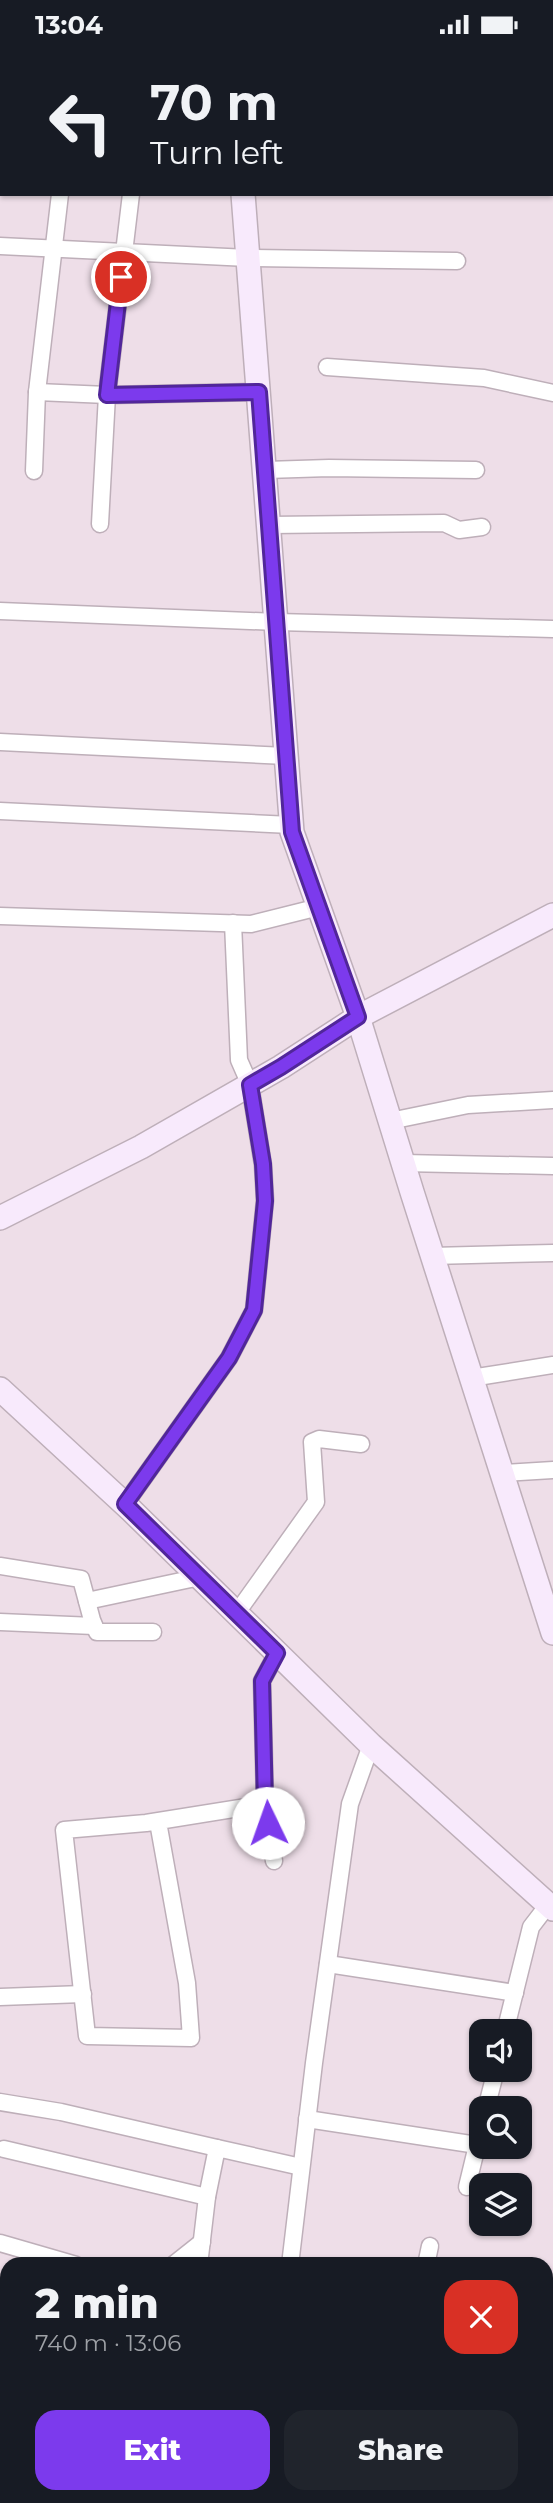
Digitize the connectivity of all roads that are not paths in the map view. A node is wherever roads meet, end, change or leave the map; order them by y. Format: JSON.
{"nodes":[{"id":1,"x":60,"y":196,"type":"edge"},
{"id":2,"x":131,"y":196,"type":"edge"},
{"id":3,"x":243,"y":196,"type":"edge"},
{"id":4,"x":0,"y":246,"type":"edge"},
{"id":5,"x":54,"y":249,"type":"junction"},
{"id":6,"x":124,"y":254,"type":"junction"},
{"id":7,"x":248,"y":258,"type":"junction"},
{"id":8,"x":457,"y":261,"type":"dead end"},
{"id":9,"x":327,"y":367,"type":"dead end"},
{"id":10,"x":37,"y":392,"type":"junction"},
{"id":11,"x":259,"y":392,"type":"junction"},
{"id":12,"x":553,"y":393,"type":"edge"},
{"id":13,"x":107,"y":395,"type":"junction"},
{"id":14,"x":265,"y":470,"type":"junction"},
{"id":15,"x":476,"y":470,"type":"dead end"},
{"id":16,"x":34,"y":471,"type":"dead end"},
{"id":17,"x":100,"y":524,"type":"dead end"},
{"id":18,"x":270,"y":525,"type":"junction"},
{"id":19,"x":482,"y":527,"type":"dead end"},
{"id":20,"x":0,"y":611,"type":"edge"},
{"id":21,"x":277,"y":622,"type":"junction"},
{"id":22,"x":553,"y":629,"type":"edge"},
{"id":23,"x":0,"y":742,"type":"edge"},
{"id":24,"x":286,"y":756,"type":"junction"},
{"id":25,"x":0,"y":811,"type":"edge"},
{"id":26,"x":291,"y":825,"type":"junction"},
{"id":27,"x":319,"y":907,"type":"junction"},
{"id":28,"x":553,"y":915,"type":"edge"},
{"id":29,"x":0,"y":916,"type":"edge"},
{"id":30,"x":233,"y":923,"type":"junction"},
{"id":31,"x":358,"y":1017,"type":"junction"},
{"id":32,"x":250,"y":1085,"type":"junction"},
{"id":33,"x":553,"y":1100,"type":"edge"},
{"id":34,"x":390,"y":1121,"type":"junction"},
{"id":35,"x":403,"y":1163,"type":"junction"},
{"id":36,"x":553,"y":1166,"type":"edge"},
{"id":37,"x":0,"y":1218,"type":"edge"},
{"id":38,"x":553,"y":1253,"type":"edge"},
{"id":39,"x":432,"y":1256,"type":"junction"},
{"id":40,"x":553,"y":1365,"type":"edge"},
{"id":41,"x":471,"y":1378,"type":"junction"},
{"id":42,"x":0,"y":1389,"type":"edge"},
{"id":43,"x":361,"y":1444,"type":"dead end"},
{"id":44,"x":553,"y":1470,"type":"edge"},
{"id":45,"x":502,"y":1473,"type":"junction"},
{"id":46,"x":125,"y":1504,"type":"junction"},
{"id":47,"x":0,"y":1566,"type":"edge"},
{"id":48,"x":200,"y":1577,"type":"junction"},
{"id":49,"x":87,"y":1601,"type":"junction"},
{"id":50,"x":548,"y":1603,"type":"edge"},
{"id":51,"x":236,"y":1614,"type":"junction"},
{"id":52,"x":0,"y":1622,"type":"edge"},
{"id":53,"x":94,"y":1626,"type":"junction"},
{"id":54,"x":153,"y":1632,"type":"dead end"},
{"id":55,"x":553,"y":1633,"type":"edge"},
{"id":56,"x":277,"y":1653,"type":"junction"},
{"id":57,"x":371,"y":1745,"type":"junction"},
{"id":58,"x":265,"y":1804,"type":"junction"},
{"id":59,"x":158,"y":1822,"type":"junction"},
{"id":60,"x":274,"y":1861,"type":"dead end"},
{"id":61,"x":551,"y":1907,"type":"edge"},
{"id":62,"x":328,"y":1964,"type":"junction"},
{"id":63,"x":514,"y":1993,"type":"junction"},
{"id":64,"x":83,"y":1994,"type":"junction"},
{"id":65,"x":0,"y":1997,"type":"edge"},
{"id":66,"x":508,"y":2019,"type":"edge"},
{"id":67,"x":0,"y":2102,"type":"edge"},
{"id":68,"x":307,"y":2119,"type":"junction"},
{"id":69,"x":469,"y":2136,"type":"edge"},
{"id":70,"x":217,"y":2148,"type":"junction"},
{"id":71,"x":4,"y":2149,"type":"dead end"},
{"id":72,"x":474,"y":2159,"type":"edge"},
{"id":73,"x":301,"y":2167,"type":"junction"},
{"id":74,"x":467,"y":2187,"type":"dead end"},
{"id":75,"x":207,"y":2197,"type":"junction"},
{"id":76,"x":202,"y":2242,"type":"junction"},
{"id":77,"x":0,"y":2243,"type":"edge"},
{"id":78,"x":430,"y":2246,"type":"dead end"},
{"id":79,"x":48,"y":2257,"type":"edge"},
{"id":80,"x":183,"y":2257,"type":"edge"},
{"id":81,"x":200,"y":2257,"type":"edge"},
{"id":82,"x":291,"y":2257,"type":"edge"},
{"id":83,"x":428,"y":2257,"type":"edge"}],
"edges":[{"from":1,"to":5,"type":"street"},
{"from":2,"to":6,"type":"street"},
{"from":3,"to":7,"type":"street"},
{"from":4,"to":5,"type":"street"},
{"from":5,"to":6,"type":"street"},
{"from":5,"to":10,"type":"street"},
{"from":6,"to":7,"type":"street"},
{"from":6,"to":13,"type":"street"},
{"from":7,"to":8,"type":"street"},
{"from":7,"to":11,"type":"street"},
{"from":9,"to":12,"type":"street"},
{"from":10,"to":13,"type":"street"},
{"from":10,"to":16,"type":"street"},
{"from":11,"to":13,"type":"street"},
{"from":11,"to":14,"type":"street"},
{"from":13,"to":17,"type":"street"},
{"from":14,"to":15,"type":"street"},
{"from":14,"to":18,"type":"street"},
{"from":18,"to":19,"type":"street"},
{"from":18,"to":21,"type":"street"},
{"from":20,"to":21,"type":"street"},
{"from":21,"to":22,"type":"street"},
{"from":21,"to":24,"type":"street"},
{"from":23,"to":24,"type":"street"},
{"from":24,"to":26,"type":"street"},
{"from":25,"to":26,"type":"street"},
{"from":26,"to":27,"type":"street"},
{"from":27,"to":30,"type":"street"},
{"from":27,"to":31,"type":"street"},
{"from":28,"to":31,"type":"street"},
{"from":29,"to":30,"type":"street"},
{"from":30,"to":32,"type":"street"},
{"from":31,"to":32,"type":"street"},
{"from":31,"to":34,"type":"street"},
{"from":32,"to":37,"type":"street"},
{"from":32,"to":46,"type":"street"},
{"from":33,"to":34,"type":"street"},
{"from":34,"to":35,"type":"street"},
{"from":35,"to":36,"type":"street"},
{"from":35,"to":39,"type":"street"},
{"from":38,"to":39,"type":"street"},
{"from":39,"to":41,"type":"street"},
{"from":40,"to":41,"type":"street"},
{"from":41,"to":45,"type":"street"},
{"from":42,"to":46,"type":"street"},
{"from":43,"to":51,"type":"street"},
{"from":44,"to":45,"type":"street"},
{"from":45,"to":50,"type":"street"},
{"from":46,"to":48,"type":"street"},
{"from":47,"to":49,"type":"street"},
{"from":48,"to":49,"type":"street"},
{"from":48,"to":51,"type":"street"},
{"from":49,"to":53,"type":"street"},
{"from":50,"to":55,"type":"street"},
{"from":51,"to":56,"type":"street"},
{"from":52,"to":53,"type":"street"},
{"from":53,"to":54,"type":"street"},
{"from":56,"to":57,"type":"street"},
{"from":56,"to":58,"type":"street"},
{"from":57,"to":61,"type":"street"},
{"from":57,"to":62,"type":"street"},
{"from":58,"to":59,"type":"street"},
{"from":58,"to":60,"type":"street"},
{"from":59,"to":64,"type":"street"},
{"from":59,"to":64,"type":"street"},
{"from":61,"to":63,"type":"street"},
{"from":62,"to":63,"type":"street"},
{"from":62,"to":68,"type":"street"},
{"from":63,"to":66,"type":"street"},
{"from":64,"to":65,"type":"street"},
{"from":67,"to":70,"type":"street"},
{"from":68,"to":69,"type":"street"},
{"from":68,"to":73,"type":"street"},
{"from":70,"to":73,"type":"street"},
{"from":70,"to":75,"type":"street"},
{"from":71,"to":75,"type":"street"},
{"from":72,"to":74,"type":"street"},
{"from":73,"to":82,"type":"street"},
{"from":75,"to":76,"type":"street"},
{"from":76,"to":80,"type":"street"},
{"from":76,"to":81,"type":"street"},
{"from":77,"to":79,"type":"street"},
{"from":78,"to":83,"type":"street"}]}
